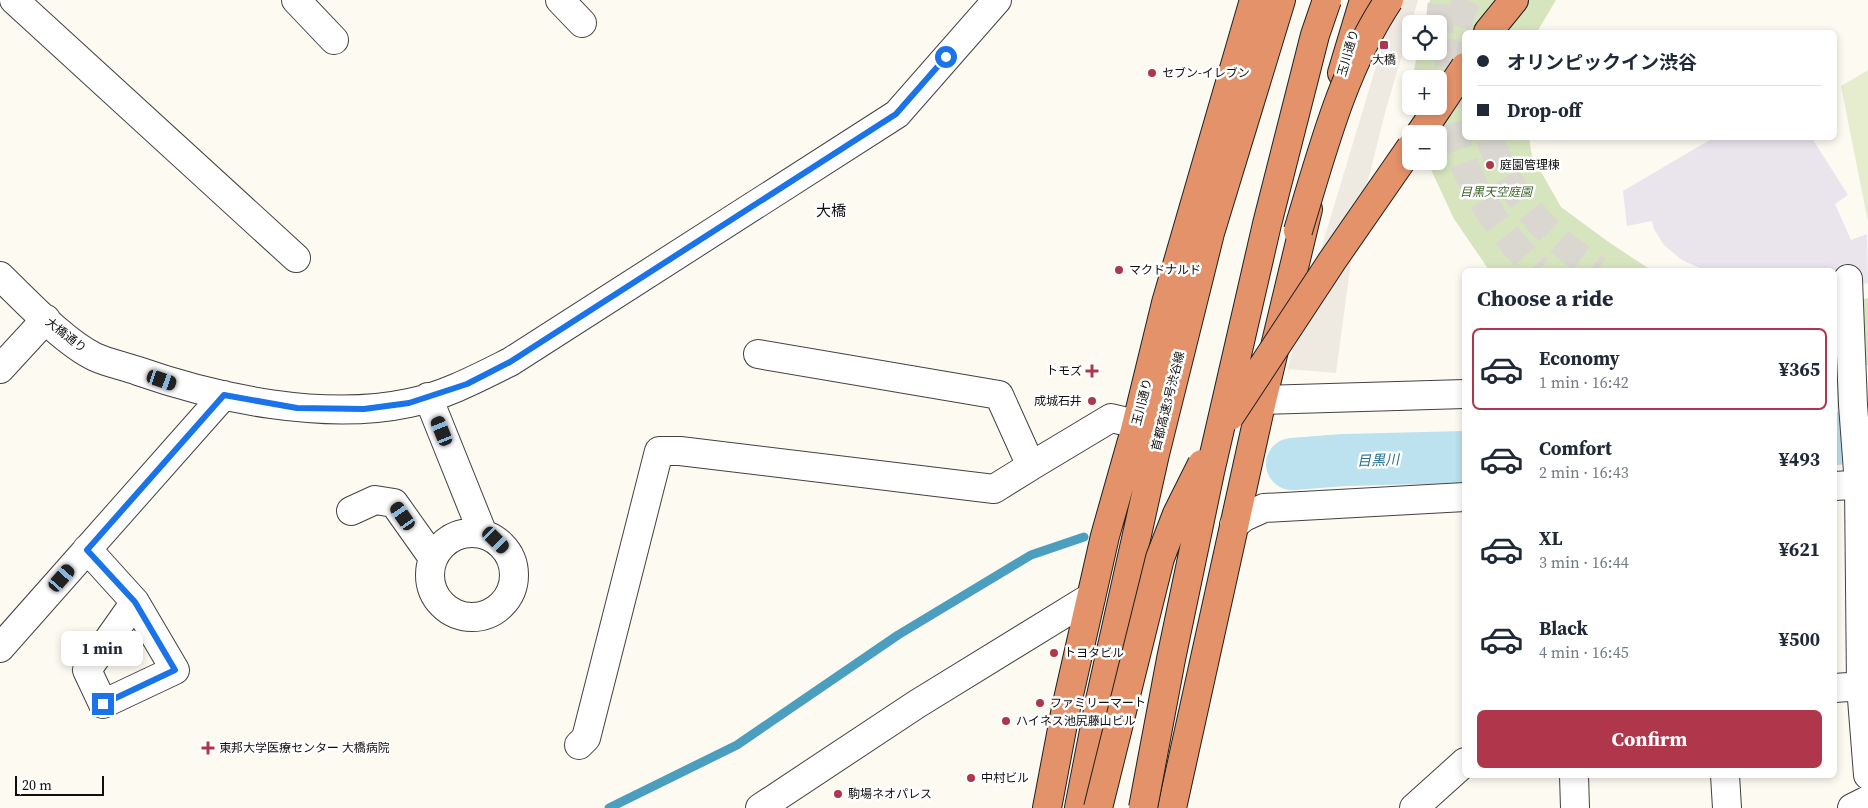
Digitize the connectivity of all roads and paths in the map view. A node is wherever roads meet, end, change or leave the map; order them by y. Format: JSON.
{"nodes":[{"id":1,"x":14,"y":0,"type":"edge"},
{"id":2,"x":296,"y":0,"type":"edge"},
{"id":3,"x":560,"y":0,"type":"edge"},
{"id":4,"x":996,"y":0,"type":"edge"},
{"id":5,"x":1254,"y":0,"type":"edge"},
{"id":6,"x":1281,"y":0,"type":"edge"},
{"id":7,"x":1327,"y":0,"type":"edge"},
{"id":8,"x":1364,"y":0,"type":"edge"},
{"id":9,"x":1389,"y":0,"type":"edge"},
{"id":10,"x":1514,"y":0,"type":"edge"},
{"id":11,"x":582,"y":23,"type":"dead end"},
{"id":12,"x":1490,"y":30,"type":"edge"},
{"id":13,"x":334,"y":40,"type":"dead end"},
{"id":14,"x":1462,"y":72,"type":"edge"},
{"id":15,"x":1447,"y":94,"type":"edge"},
{"id":16,"x":1402,"y":160,"type":"edge"},
{"id":17,"x":296,"y":258,"type":"dead end"},
{"id":18,"x":0,"y":276,"type":"edge"},
{"id":19,"x":1848,"y":279,"type":"dead end"},
{"id":20,"x":46,"y":319,"type":"junction"},
{"id":21,"x":758,"y":354,"type":"dead end"},
{"id":22,"x":0,"y":369,"type":"edge"},
{"id":23,"x":1852,"y":389,"type":"edge"},
{"id":24,"x":1462,"y":394,"type":"edge"},
{"id":25,"x":224,"y":395,"type":"junction"},
{"id":26,"x":428,"y":397,"type":"junction"},
{"id":27,"x":1261,"y":406,"type":"junction"},
{"id":28,"x":1136,"y":424,"type":"junction"},
{"id":29,"x":1030,"y":466,"type":"junction"},
{"id":30,"x":1855,"y":481,"type":"edge"},
{"id":31,"x":1462,"y":497,"type":"edge"},
{"id":32,"x":351,"y":511,"type":"dead end"},
{"id":33,"x":1234,"y":525,"type":"junction"},
{"id":34,"x":483,"y":534,"type":"junction"},
{"id":35,"x":87,"y":550,"type":"junction"},
{"id":36,"x":432,"y":558,"type":"junction"},
{"id":37,"x":1091,"y":598,"type":"junction"},
{"id":38,"x":135,"y":602,"type":"dead end"},
{"id":39,"x":0,"y":648,"type":"edge"},
{"id":40,"x":1848,"y":687,"type":"edge"},
{"id":41,"x":579,"y":746,"type":"dead end"},
{"id":42,"x":1462,"y":765,"type":"edge"},
{"id":43,"x":1868,"y":775,"type":"edge"},
{"id":44,"x":1574,"y":778,"type":"edge"},
{"id":45,"x":1725,"y":778,"type":"edge"},
{"id":46,"x":1868,"y":800,"type":"edge"},
{"id":47,"x":1172,"y":805,"type":"edge"},
{"id":48,"x":760,"y":808,"type":"edge"},
{"id":49,"x":1047,"y":808,"type":"edge"},
{"id":50,"x":1079,"y":808,"type":"edge"},
{"id":51,"x":1098,"y":808,"type":"edge"},
{"id":52,"x":1143,"y":808,"type":"edge"},
{"id":53,"x":1147,"y":808,"type":"edge"},
{"id":54,"x":1414,"y":808,"type":"edge"},
{"id":55,"x":1575,"y":808,"type":"edge"},
{"id":56,"x":1727,"y":808,"type":"edge"},
{"id":57,"x":1852,"y":808,"type":"edge"}],
"edges":[{"from":1,"to":17,"type":"street"},
{"from":2,"to":13,"type":"street"},
{"from":3,"to":11,"type":"street"},
{"from":4,"to":26,"type":"street","name":"大橋通り"},
{"from":5,"to":28,"type":"highway","name":"玉川通り"},
{"from":6,"to":50,"type":"highway","name":"首都高速3号渋谷線"},
{"from":7,"to":52,"type":"highway","bridge":true},
{"from":8,"to":27,"type":"highway","name":"玉川通り"},
{"from":9,"to":53,"type":"highway","bridge":true},
{"from":10,"to":12,"type":"highway"},
{"from":14,"to":15,"type":"highway","bridge":true},
{"from":16,"to":51,"type":"highway","bridge":true},
{"from":18,"to":20,"type":"street","name":"大橋通り"},
{"from":19,"to":23,"type":"street"},
{"from":20,"to":22,"type":"street"},
{"from":20,"to":25,"type":"street","name":"大橋通り"},
{"from":21,"to":29,"type":"street"},
{"from":23,"to":30,"type":"street"},
{"from":24,"to":27,"type":"street"},
{"from":25,"to":26,"type":"street","name":"大橋通り"},
{"from":25,"to":35,"type":"street"},
{"from":26,"to":34,"type":"street"},
{"from":27,"to":33,"type":"highway","name":"玉川通り"},
{"from":28,"to":29,"type":"street"},
{"from":28,"to":37,"type":"highway","name":"玉川通り"},
{"from":29,"to":41,"type":"street"},
{"from":30,"to":40,"type":"street"},
{"from":31,"to":33,"type":"street"},
{"from":32,"to":36,"type":"street"},
{"from":33,"to":47,"type":"highway","name":"玉川通り"},
{"from":34,"to":36,"type":"street"},
{"from":34,"to":36,"type":"street"},
{"from":35,"to":38,"type":"street"},
{"from":35,"to":39,"type":"street"},
{"from":37,"to":48,"type":"street"},
{"from":37,"to":49,"type":"highway","name":"玉川通り"},
{"from":40,"to":43,"type":"street"},
{"from":42,"to":54,"type":"street"},
{"from":44,"to":55,"type":"street"},
{"from":45,"to":56,"type":"street"},
{"from":46,"to":57,"type":"street"}]}
